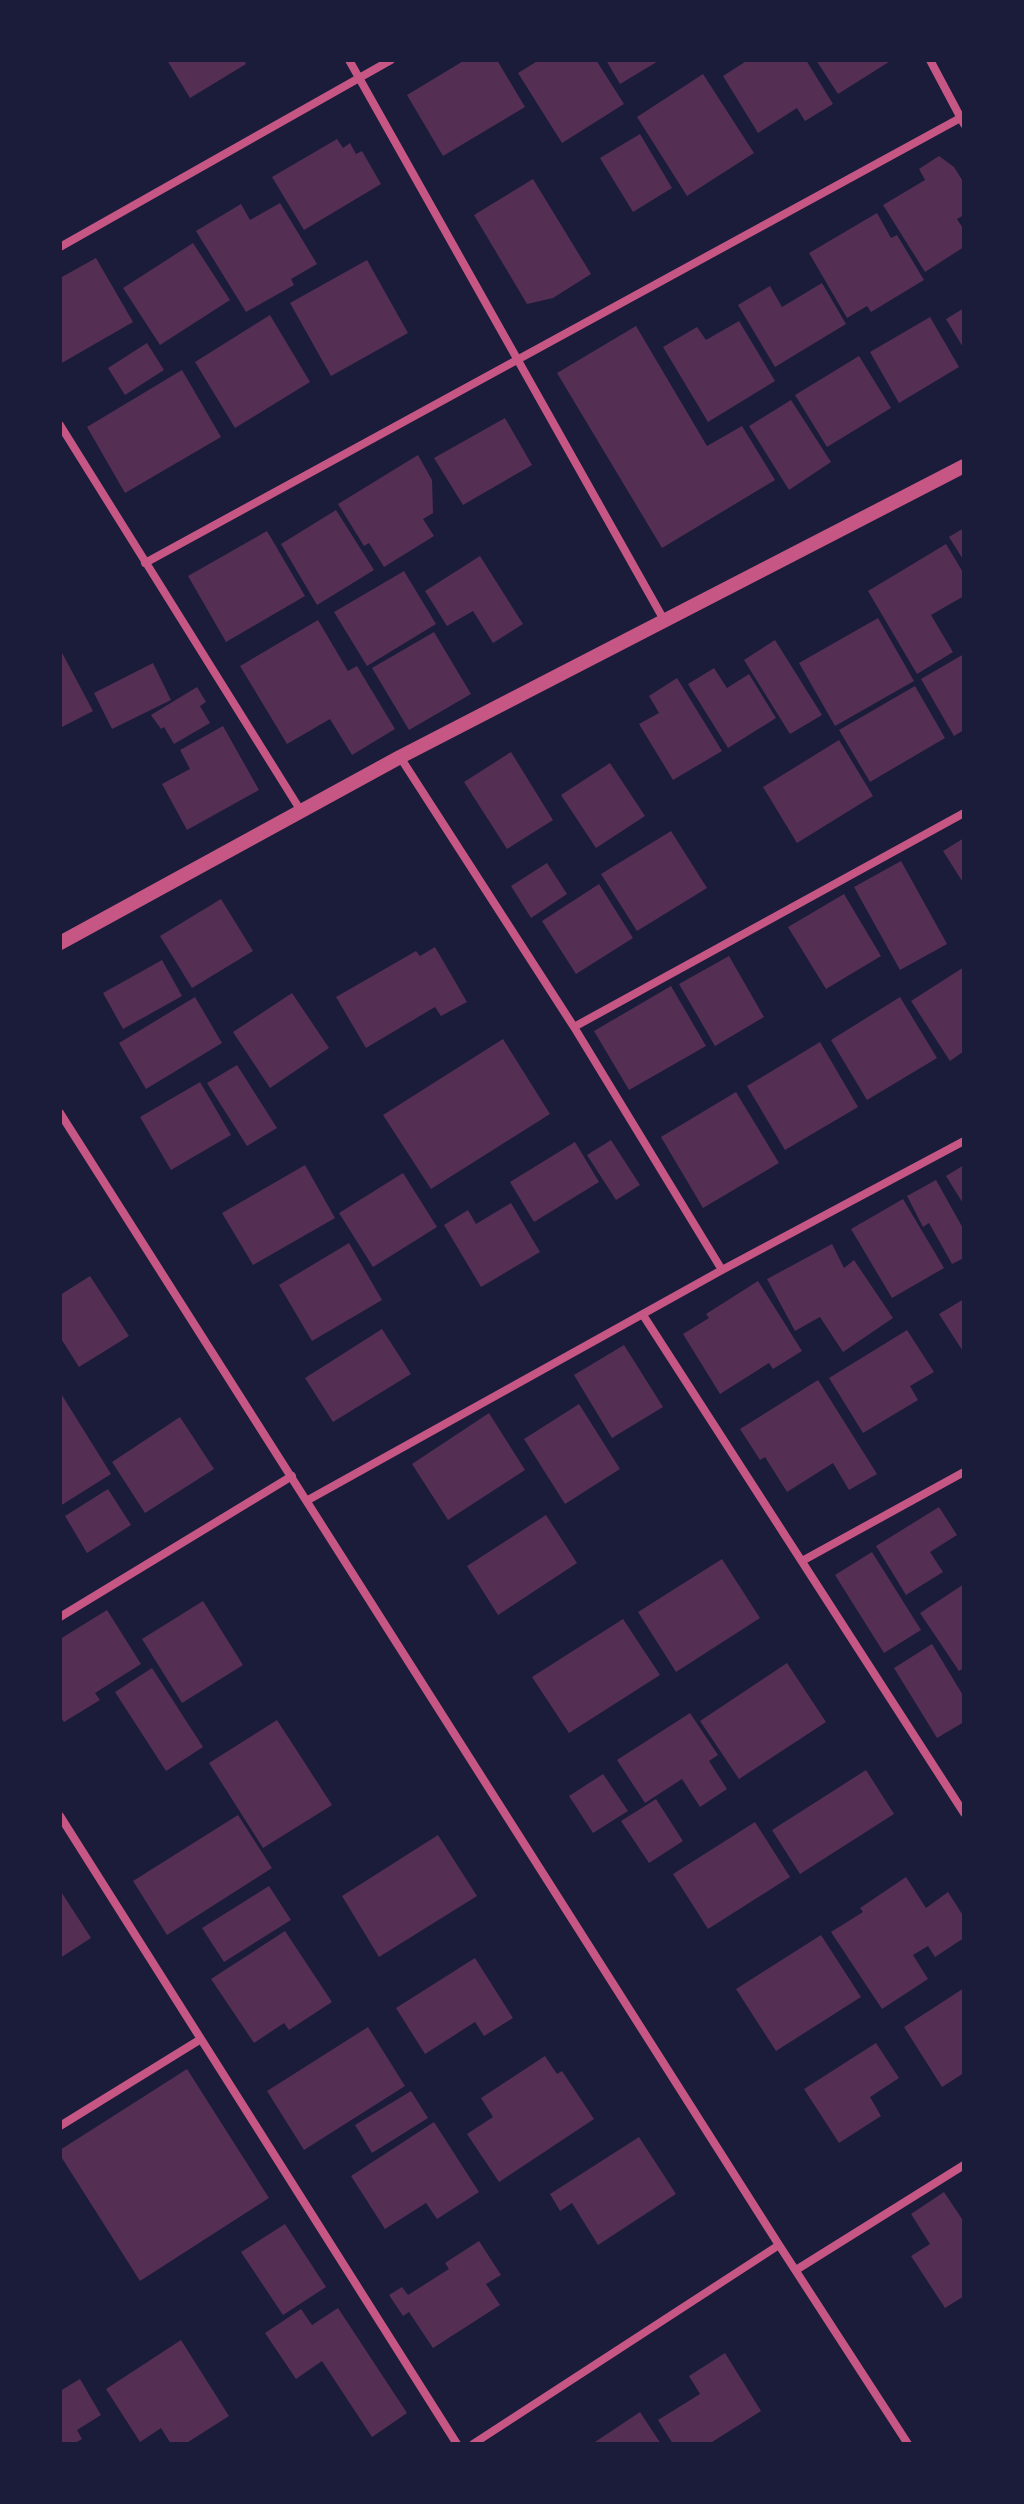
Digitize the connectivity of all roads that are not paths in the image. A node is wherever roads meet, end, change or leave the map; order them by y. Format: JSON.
{"nodes":[{"id":1,"x":349,"y":60,"type":"edge"},
{"id":2,"x":391,"y":60,"type":"edge"},
{"id":3,"x":930,"y":60,"type":"edge"},
{"id":4,"x":359,"y":78,"type":"junction"},
{"id":5,"x":963,"y":119,"type":"edge"},
{"id":6,"x":60,"y":247,"type":"edge"},
{"id":7,"x":520,"y":360,"type":"junction"},
{"id":8,"x":60,"y":425,"type":"edge"},
{"id":9,"x":964,"y":466,"type":"edge"},
{"id":10,"x":145,"y":563,"type":"junction"},
{"id":11,"x":664,"y":620,"type":"junction"},
{"id":12,"x":400,"y":757,"type":"junction"},
{"id":13,"x":301,"y":811,"type":"junction"},
{"id":14,"x":964,"y":813,"type":"edge"},
{"id":15,"x":60,"y":943,"type":"edge"},
{"id":16,"x":574,"y":1027,"type":"junction"},
{"id":17,"x":60,"y":1113,"type":"edge"},
{"id":18,"x":964,"y":1141,"type":"edge"},
{"id":19,"x":722,"y":1270,"type":"junction"},
{"id":20,"x":643,"y":1315,"type":"junction"},
{"id":21,"x":964,"y":1472,"type":"edge"},
{"id":22,"x":292,"y":1476,"type":"junction"},
{"id":23,"x":308,"y":1500,"type":"junction"},
{"id":24,"x":802,"y":1561,"type":"junction"},
{"id":25,"x":60,"y":1617,"type":"edge"},
{"id":26,"x":964,"y":1812,"type":"edge"},
{"id":27,"x":60,"y":1816,"type":"edge"},
{"id":28,"x":201,"y":2039,"type":"junction"},
{"id":29,"x":60,"y":2126,"type":"edge"},
{"id":30,"x":964,"y":2165,"type":"edge"},
{"id":31,"x":779,"y":2245,"type":"junction"},
{"id":32,"x":796,"y":2270,"type":"junction"},
{"id":33,"x":457,"y":2444,"type":"edge"},
{"id":34,"x":473,"y":2444,"type":"edge"},
{"id":35,"x":908,"y":2444,"type":"edge"}],
"edges":[{"from":1,"to":4,"type":"street"},
{"from":2,"to":4,"type":"street"},
{"from":3,"to":5,"type":"street"},
{"from":4,"to":6,"type":"street"},
{"from":4,"to":7,"type":"street"},
{"from":5,"to":7,"type":"street"},
{"from":7,"to":10,"type":"street"},
{"from":7,"to":11,"type":"street"},
{"from":8,"to":10,"type":"street"},
{"from":9,"to":11,"type":"street"},
{"from":10,"to":13,"type":"street"},
{"from":11,"to":12,"type":"street"},
{"from":12,"to":13,"type":"street"},
{"from":12,"to":16,"type":"street"},
{"from":13,"to":15,"type":"street"},
{"from":14,"to":16,"type":"street"},
{"from":16,"to":19,"type":"street"},
{"from":17,"to":22,"type":"street"},
{"from":18,"to":19,"type":"street"},
{"from":19,"to":20,"type":"street"},
{"from":20,"to":23,"type":"street"},
{"from":20,"to":24,"type":"street"},
{"from":21,"to":24,"type":"street"},
{"from":22,"to":23,"type":"street"},
{"from":22,"to":25,"type":"street"},
{"from":23,"to":31,"type":"street"},
{"from":24,"to":26,"type":"street"},
{"from":27,"to":28,"type":"street"},
{"from":28,"to":29,"type":"street"},
{"from":28,"to":33,"type":"street"},
{"from":30,"to":32,"type":"street"},
{"from":31,"to":32,"type":"street"},
{"from":31,"to":34,"type":"street"},
{"from":32,"to":35,"type":"street"}]}
